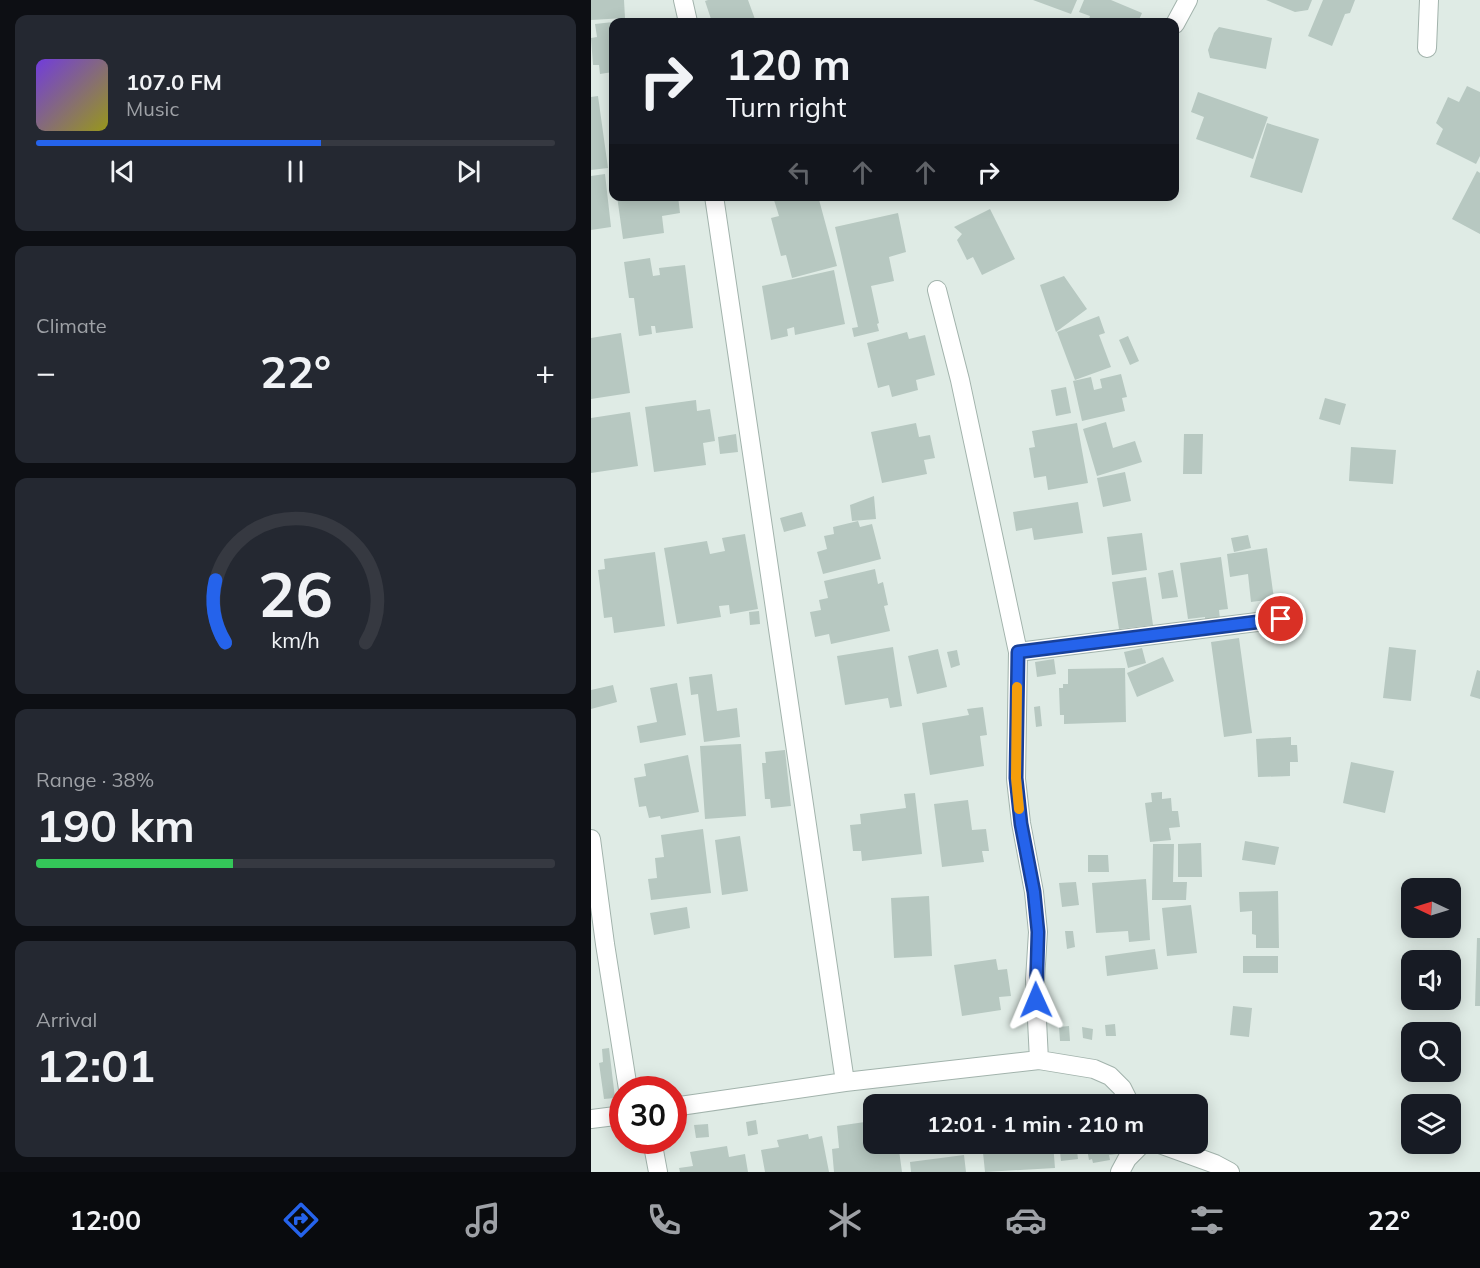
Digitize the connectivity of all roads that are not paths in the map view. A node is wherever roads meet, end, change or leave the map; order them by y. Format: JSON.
{"nodes":[{"id":1,"x":683,"y":0,"type":"edge"},
{"id":2,"x":1188,"y":0,"type":"edge"},
{"id":3,"x":1429,"y":0,"type":"edge"},
{"id":4,"x":687,"y":18,"type":"edge"},
{"id":5,"x":1178,"y":18,"type":"edge"},
{"id":6,"x":1427,"y":48,"type":"dead end"},
{"id":7,"x":715,"y":201,"type":"edge"},
{"id":8,"x":937,"y":290,"type":"dead end"},
{"id":9,"x":1281,"y":619,"type":"dead end"},
{"id":10,"x":1018,"y":652,"type":"junction"},
{"id":11,"x":591,"y":839,"type":"edge"},
{"id":12,"x":1039,"y":1060,"type":"junction"},
{"id":13,"x":626,"y":1076,"type":"edge"},
{"id":14,"x":845,"y":1082,"type":"junction"},
{"id":15,"x":1125,"y":1094,"type":"edge"},
{"id":16,"x":687,"y":1105,"type":"edge"},
{"id":17,"x":609,"y":1117,"type":"edge"},
{"id":18,"x":591,"y":1119,"type":"edge"},
{"id":19,"x":655,"y":1154,"type":"edge"},
{"id":20,"x":1132,"y":1154,"type":"edge"},
{"id":21,"x":1187,"y":1154,"type":"edge"},
{"id":22,"x":658,"y":1172,"type":"edge"},
{"id":23,"x":1120,"y":1172,"type":"edge"},
{"id":24,"x":1230,"y":1172,"type":"edge"}],
"edges":[{"from":1,"to":4,"type":"street"},
{"from":2,"to":5,"type":"street"},
{"from":3,"to":6,"type":"street"},
{"from":7,"to":14,"type":"street"},
{"from":8,"to":10,"type":"street"},
{"from":9,"to":10,"type":"street"},
{"from":10,"to":12,"type":"street"},
{"from":11,"to":13,"type":"street"},
{"from":12,"to":14,"type":"street"},
{"from":12,"to":15,"type":"street"},
{"from":14,"to":16,"type":"street"},
{"from":17,"to":18,"type":"street"},
{"from":19,"to":22,"type":"street"},
{"from":20,"to":23,"type":"street"},
{"from":21,"to":24,"type":"street"}]}
